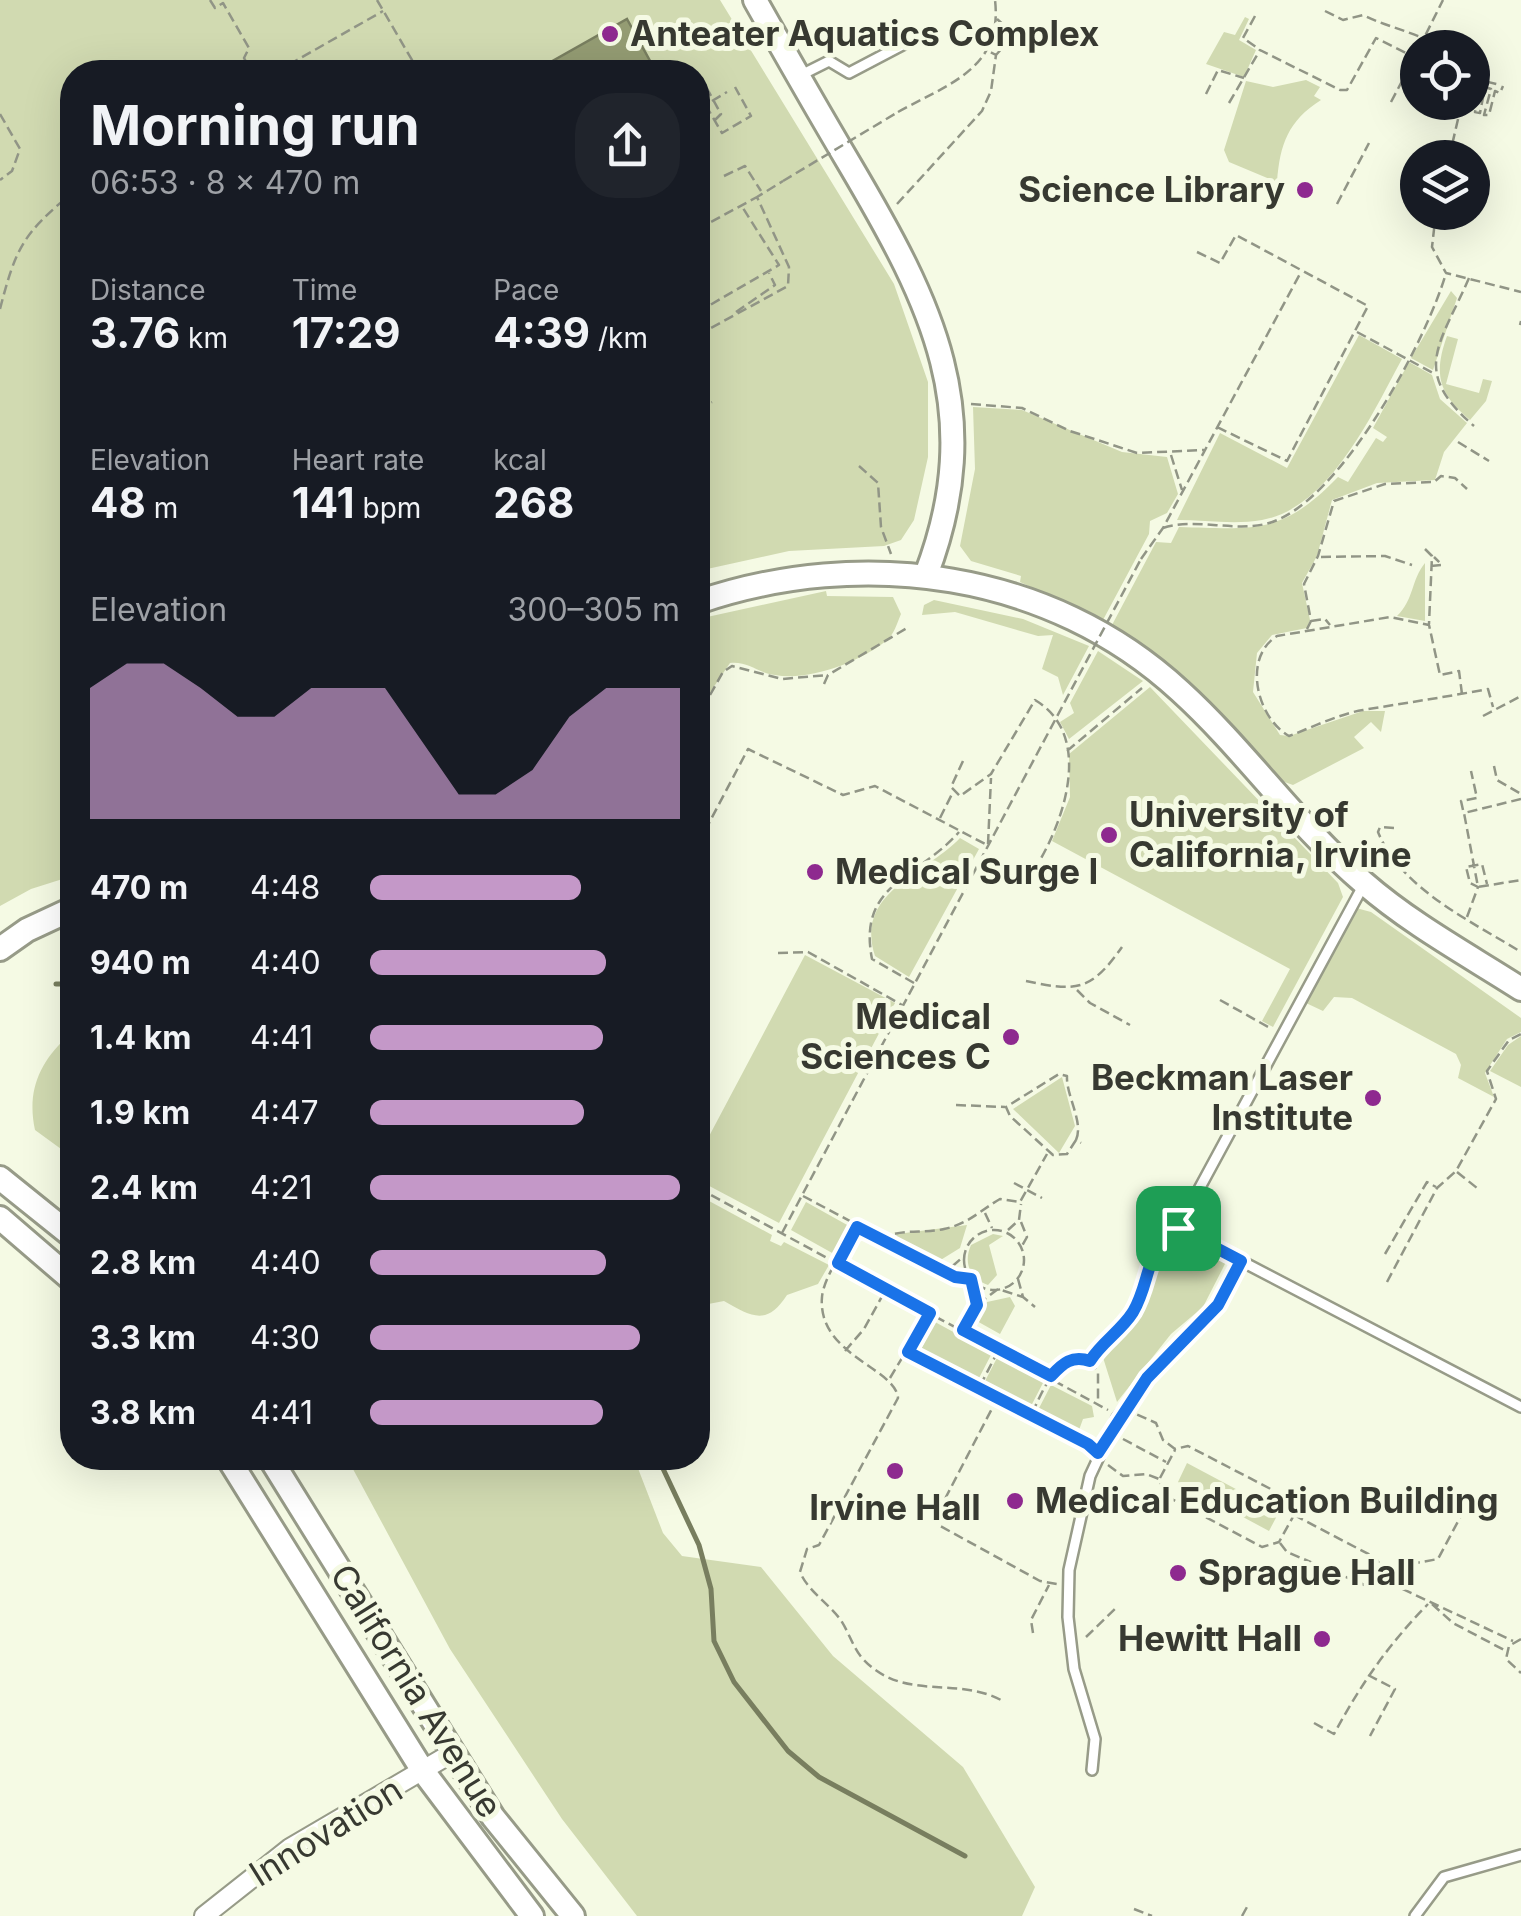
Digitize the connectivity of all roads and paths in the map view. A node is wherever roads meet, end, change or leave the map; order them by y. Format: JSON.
{"nodes":[{"id":1,"x":210,"y":0,"type":"edge"},
{"id":2,"x":377,"y":0,"type":"edge"},
{"id":3,"x":755,"y":0,"type":"edge"},
{"id":4,"x":995,"y":0,"type":"edge"},
{"id":5,"x":1443,"y":0,"type":"edge"},
{"id":6,"x":383,"y":10,"type":"junction"},
{"id":7,"x":1325,"y":11,"type":"dead end"},
{"id":8,"x":1255,"y":16,"type":"dead end"},
{"id":9,"x":996,"y":19,"type":"junction"},
{"id":10,"x":1405,"y":30,"type":"edge"},
{"id":11,"x":1428,"y":30,"type":"edge"},
{"id":12,"x":929,"y":32,"type":"dead end"},
{"id":13,"x":1260,"y":50,"type":"junction"},
{"id":14,"x":1400,"y":50,"type":"edge"},
{"id":15,"x":988,"y":51,"type":"junction"},
{"id":16,"x":996,"y":55,"type":"junction"},
{"id":17,"x":245,"y":60,"type":"edge"},
{"id":18,"x":297,"y":60,"type":"edge"},
{"id":19,"x":412,"y":60,"type":"edge"},
{"id":20,"x":798,"y":77,"type":"junction"},
{"id":21,"x":1245,"y":79,"type":"junction"},
{"id":22,"x":1482,"y":81,"type":"joint"},
{"id":23,"x":1400,"y":84,"type":"edge"},
{"id":24,"x":734,"y":87,"type":"dead end"},
{"id":25,"x":727,"y":92,"type":"dead end"},
{"id":26,"x":1206,"y":94,"type":"dead end"},
{"id":27,"x":710,"y":97,"type":"edge"},
{"id":28,"x":712,"y":101,"type":"junction"},
{"id":29,"x":1391,"y":102,"type":"dead end"},
{"id":30,"x":1229,"y":103,"type":"dead end"},
{"id":31,"x":710,"y":112,"type":"edge"},
{"id":32,"x":0,"y":114,"type":"edge"},
{"id":33,"x":715,"y":121,"type":"junction"},
{"id":34,"x":1369,"y":143,"type":"dead end"},
{"id":35,"x":724,"y":176,"type":"dead end"},
{"id":36,"x":0,"y":180,"type":"edge"},
{"id":37,"x":762,"y":192,"type":"junction"},
{"id":38,"x":757,"y":197,"type":"junction"},
{"id":39,"x":60,"y":203,"type":"edge"},
{"id":40,"x":1336,"y":204,"type":"dead end"},
{"id":41,"x":740,"y":205,"type":"junction"},
{"id":42,"x":893,"y":209,"type":"dead end"},
{"id":43,"x":710,"y":222,"type":"edge"},
{"id":44,"x":1434,"y":230,"type":"edge"},
{"id":45,"x":1197,"y":252,"type":"dead end"},
{"id":46,"x":1302,"y":270,"type":"junction"},
{"id":47,"x":768,"y":272,"type":"junction"},
{"id":48,"x":1446,"y":273,"type":"junction"},
{"id":49,"x":1469,"y":278,"type":"junction"},
{"id":50,"x":1521,"y":292,"type":"edge"},
{"id":51,"x":710,"y":305,"type":"edge"},
{"id":52,"x":0,"y":308,"type":"edge"},
{"id":53,"x":736,"y":313,"type":"junction"},
{"id":54,"x":710,"y":328,"type":"edge"},
{"id":55,"x":1355,"y":331,"type":"junction"},
{"id":56,"x":1406,"y":358,"type":"junction"},
{"id":57,"x":1435,"y":374,"type":"junction"},
{"id":58,"x":971,"y":404,"type":"dead end"},
{"id":59,"x":1474,"y":426,"type":"dead end"},
{"id":60,"x":1217,"y":427,"type":"junction"},
{"id":61,"x":1458,"y":442,"type":"dead end"},
{"id":62,"x":1205,"y":450,"type":"junction"},
{"id":63,"x":1170,"y":453,"type":"junction"},
{"id":64,"x":1489,"y":461,"type":"dead end"},
{"id":65,"x":859,"y":466,"type":"dead end"},
{"id":66,"x":1467,"y":490,"type":"dead end"},
{"id":67,"x":1183,"y":492,"type":"junction"},
{"id":68,"x":1163,"y":528,"type":"junction"},
{"id":69,"x":1425,"y":549,"type":"dead end"},
{"id":70,"x":892,"y":556,"type":"dead end"},
{"id":71,"x":1318,"y":556,"type":"junction"},
{"id":72,"x":1432,"y":556,"type":"junction"},
{"id":73,"x":1412,"y":566,"type":"dead end"},
{"id":74,"x":1430,"y":566,"type":"junction"},
{"id":75,"x":926,"y":575,"type":"junction"},
{"id":76,"x":710,"y":599,"type":"edge"},
{"id":77,"x":1311,"y":621,"type":"junction"},
{"id":78,"x":1429,"y":625,"type":"junction"},
{"id":79,"x":1331,"y":626,"type":"junction"},
{"id":80,"x":906,"y":628,"type":"dead end"},
{"id":81,"x":1306,"y":630,"type":"junction"},
{"id":82,"x":1158,"y":671,"type":"junction"},
{"id":83,"x":828,"y":675,"type":"junction"},
{"id":84,"x":824,"y":684,"type":"dead end"},
{"id":85,"x":1462,"y":694,"type":"junction"},
{"id":86,"x":710,"y":695,"type":"dead end"},
{"id":87,"x":1521,"y":696,"type":"edge"},
{"id":88,"x":1493,"y":708,"type":"junction"},
{"id":89,"x":1483,"y":716,"type":"dead end"},
{"id":90,"x":1066,"y":752,"type":"junction"},
{"id":91,"x":963,"y":761,"type":"dead end"},
{"id":92,"x":1494,"y":766,"type":"dead end"},
{"id":93,"x":1471,"y":772,"type":"dead end"},
{"id":94,"x":991,"y":774,"type":"junction"},
{"id":95,"x":952,"y":793,"type":"junction"},
{"id":96,"x":1521,"y":797,"type":"edge"},
{"id":97,"x":1468,"y":800,"type":"junction"},
{"id":98,"x":1472,"y":811,"type":"junction"},
{"id":99,"x":1464,"y":813,"type":"junction"},
{"id":100,"x":939,"y":820,"type":"junction"},
{"id":101,"x":710,"y":821,"type":"edge"},
{"id":102,"x":1394,"y":828,"type":"dead end"},
{"id":103,"x":960,"y":831,"type":"junction"},
{"id":104,"x":988,"y":846,"type":"junction"},
{"id":105,"x":1040,"y":860,"type":"dead end"},
{"id":106,"x":1474,"y":865,"type":"junction"},
{"id":107,"x":1521,"y":880,"type":"edge"},
{"id":108,"x":1364,"y":884,"type":"junction"},
{"id":109,"x":1487,"y":886,"type":"junction"},
{"id":110,"x":1478,"y":887,"type":"junction"},
{"id":111,"x":60,"y":915,"type":"edge"},
{"id":112,"x":1467,"y":917,"type":"junction"},
{"id":113,"x":1122,"y":948,"type":"dead end"},
{"id":114,"x":0,"y":949,"type":"edge"},
{"id":115,"x":1521,"y":952,"type":"edge"},
{"id":116,"x":778,"y":953,"type":"dead end"},
{"id":117,"x":1026,"y":981,"type":"dead end"},
{"id":118,"x":915,"y":984,"type":"junction"},
{"id":119,"x":1075,"y":988,"type":"junction"},
{"id":120,"x":1521,"y":989,"type":"edge"},
{"id":121,"x":1220,"y":1000,"type":"dead end"},
{"id":122,"x":903,"y":1005,"type":"junction"},
{"id":123,"x":1130,"y":1024,"type":"dead end"},
{"id":124,"x":1280,"y":1034,"type":"junction"},
{"id":125,"x":1521,"y":1034,"type":"edge"},
{"id":126,"x":956,"y":1104,"type":"dead end"},
{"id":127,"x":1006,"y":1107,"type":"junction"},
{"id":128,"x":1076,"y":1140,"type":"junction"},
{"id":129,"x":1082,"y":1143,"type":"dead end"},
{"id":130,"x":1048,"y":1152,"type":"junction"},
{"id":131,"x":1456,"y":1171,"type":"junction"},
{"id":132,"x":0,"y":1178,"type":"edge"},
{"id":133,"x":1014,"y":1183,"type":"dead end"},
{"id":134,"x":1437,"y":1188,"type":"junction"},
{"id":135,"x":1477,"y":1188,"type":"dead end"},
{"id":136,"x":710,"y":1194,"type":"edge"},
{"id":137,"x":802,"y":1196,"type":"junction"},
{"id":138,"x":1042,"y":1198,"type":"dead end"},
{"id":139,"x":1020,"y":1202,"type":"junction"},
{"id":140,"x":984,"y":1212,"type":"junction"},
{"id":141,"x":0,"y":1218,"type":"edge"},
{"id":142,"x":972,"y":1220,"type":"junction"},
{"id":143,"x":1020,"y":1220,"type":"junction"},
{"id":144,"x":60,"y":1226,"type":"edge"},
{"id":145,"x":857,"y":1227,"type":"junction"},
{"id":146,"x":1178,"y":1228,"type":"junction"},
{"id":147,"x":992,"y":1230,"type":"junction"},
{"id":148,"x":1006,"y":1232,"type":"junction"},
{"id":149,"x":782,"y":1233,"type":"junction"},
{"id":150,"x":978,"y":1234,"type":"junction"},
{"id":151,"x":880,"y":1239,"type":"junction"},
{"id":152,"x":1022,"y":1248,"type":"junction"},
{"id":153,"x":1385,"y":1254,"type":"dead end"},
{"id":154,"x":964,"y":1256,"type":"junction"},
{"id":155,"x":1241,"y":1261,"type":"junction"},
{"id":156,"x":838,"y":1263,"type":"junction"},
{"id":157,"x":60,"y":1270,"type":"edge"},
{"id":158,"x":942,"y":1273,"type":"junction"},
{"id":159,"x":1018,"y":1278,"type":"junction"},
{"id":160,"x":971,"y":1279,"type":"junction"},
{"id":161,"x":1387,"y":1282,"type":"dead end"},
{"id":162,"x":886,"y":1290,"type":"junction"},
{"id":163,"x":998,"y":1290,"type":"junction"},
{"id":164,"x":1023,"y":1297,"type":"junction"},
{"id":165,"x":977,"y":1305,"type":"junction"},
{"id":166,"x":1035,"y":1307,"type":"dead end"},
{"id":167,"x":930,"y":1313,"type":"junction"},
{"id":168,"x":963,"y":1330,"type":"junction"},
{"id":169,"x":999,"y":1349,"type":"junction"},
{"id":170,"x":845,"y":1351,"type":"junction"},
{"id":171,"x":908,"y":1352,"type":"junction"},
{"id":172,"x":1090,"y":1361,"type":"junction"},
{"id":173,"x":1051,"y":1376,"type":"junction"},
{"id":174,"x":889,"y":1380,"type":"junction"},
{"id":175,"x":979,"y":1388,"type":"junction"},
{"id":176,"x":998,"y":1397,"type":"junction"},
{"id":177,"x":1098,"y":1401,"type":"junction"},
{"id":178,"x":1521,"y":1407,"type":"edge"},
{"id":179,"x":1031,"y":1415,"type":"junction"},
{"id":180,"x":1142,"y":1416,"type":"dead end"},
{"id":181,"x":1117,"y":1418,"type":"junction"},
{"id":182,"x":1108,"y":1432,"type":"junction"},
{"id":183,"x":1176,"y":1449,"type":"junction"},
{"id":184,"x":1098,"y":1453,"type":"junction"},
{"id":185,"x":1166,"y":1462,"type":"junction"},
{"id":186,"x":235,"y":1470,"type":"edge"},
{"id":187,"x":277,"y":1470,"type":"edge"},
{"id":188,"x":1159,"y":1479,"type":"junction"},
{"id":189,"x":1471,"y":1497,"type":"dead end"},
{"id":190,"x":1294,"y":1515,"type":"junction"},
{"id":191,"x":1279,"y":1542,"type":"junction"},
{"id":192,"x":1050,"y":1583,"type":"junction"},
{"id":193,"x":1390,"y":1583,"type":"junction"},
{"id":194,"x":1068,"y":1586,"type":"junction"},
{"id":195,"x":1430,"y":1602,"type":"junction"},
{"id":196,"x":1118,"y":1606,"type":"dead end"},
{"id":197,"x":1033,"y":1634,"type":"dead end"},
{"id":198,"x":1521,"y":1639,"type":"edge"},
{"id":199,"x":1513,"y":1641,"type":"junction"},
{"id":200,"x":1071,"y":1642,"type":"junction"},
{"id":201,"x":1506,"y":1651,"type":"junction"},
{"id":202,"x":1521,"y":1673,"type":"edge"},
{"id":203,"x":1366,"y":1674,"type":"junction"},
{"id":204,"x":1001,"y":1700,"type":"dead end"},
{"id":205,"x":1314,"y":1724,"type":"dead end"},
{"id":206,"x":1370,"y":1736,"type":"dead end"},
{"id":207,"x":452,"y":1753,"type":"junction"},
{"id":208,"x":1092,"y":1770,"type":"dead end"},
{"id":209,"x":423,"y":1771,"type":"junction"},
{"id":210,"x":1521,"y":1856,"type":"edge"},
{"id":211,"x":1246,"y":1907,"type":"dead end"},
{"id":212,"x":1134,"y":1908,"type":"dead end"},
{"id":213,"x":204,"y":1916,"type":"edge"},
{"id":214,"x":532,"y":1916,"type":"edge"},
{"id":215,"x":573,"y":1916,"type":"edge"},
{"id":216,"x":1152,"y":1916,"type":"edge"},
{"id":217,"x":1242,"y":1916,"type":"edge"},
{"id":218,"x":1415,"y":1916,"type":"edge"}],
"edges":[{"from":1,"to":17,"type":"path"},
{"from":2,"to":6,"type":"path"},
{"from":3,"to":20,"type":"street"},
{"from":4,"to":9,"type":"path"},
{"from":5,"to":11,"type":"path"},
{"from":6,"to":18,"type":"path"},
{"from":6,"to":19,"type":"path"},
{"from":7,"to":10,"type":"path"},
{"from":8,"to":13,"type":"path"},
{"from":9,"to":15,"type":"path"},
{"from":9,"to":16,"type":"path"},
{"from":12,"to":20,"type":"lane"},
{"from":13,"to":14,"type":"path"},
{"from":13,"to":21,"type":"path"},
{"from":15,"to":16,"type":"path"},
{"from":15,"to":37,"type":"path","bridge":true},
{"from":16,"to":42,"type":"path"},
{"from":20,"to":75,"type":"street"},
{"from":21,"to":26,"type":"path"},
{"from":21,"to":30,"type":"path"},
{"from":22,"to":22,"type":"path"},
{"from":23,"to":29,"type":"path"},
{"from":24,"to":33,"type":"path"},
{"from":25,"to":28,"type":"path"},
{"from":27,"to":28,"type":"path"},
{"from":28,"to":33,"type":"path"},
{"from":31,"to":33,"type":"path"},
{"from":32,"to":36,"type":"path"},
{"from":34,"to":40,"type":"path"},
{"from":35,"to":37,"type":"path"},
{"from":37,"to":38,"type":"path"},
{"from":38,"to":41,"type":"path"},
{"from":38,"to":53,"type":"path"},
{"from":39,"to":52,"type":"path"},
{"from":41,"to":43,"type":"path"},
{"from":41,"to":47,"type":"path"},
{"from":44,"to":48,"type":"path"},
{"from":45,"to":46,"type":"path"},
{"from":46,"to":55,"type":"path"},
{"from":46,"to":60,"type":"path"},
{"from":47,"to":51,"type":"path"},
{"from":47,"to":53,"type":"path"},
{"from":48,"to":49,"type":"path"},
{"from":48,"to":56,"type":"path"},
{"from":49,"to":50,"type":"path"},
{"from":49,"to":57,"type":"path"},
{"from":53,"to":54,"type":"path"},
{"from":55,"to":56,"type":"path"},
{"from":55,"to":60,"type":"path"},
{"from":56,"to":57,"type":"path"},
{"from":56,"to":68,"type":"path"},
{"from":57,"to":59,"type":"path"},
{"from":58,"to":63,"type":"path"},
{"from":60,"to":62,"type":"path"},
{"from":61,"to":64,"type":"path"},
{"from":62,"to":63,"type":"path"},
{"from":62,"to":67,"type":"path"},
{"from":63,"to":67,"type":"path"},
{"from":65,"to":70,"type":"path"},
{"from":66,"to":71,"type":"path"},
{"from":67,"to":68,"type":"path"},
{"from":68,"to":104,"type":"path","bridge":true},
{"from":69,"to":72,"type":"path"},
{"from":71,"to":73,"type":"path"},
{"from":71,"to":77,"type":"path"},
{"from":72,"to":74,"type":"path"},
{"from":72,"to":74,"type":"path"},
{"from":74,"to":78,"type":"path"},
{"from":75,"to":76,"type":"street"},
{"from":75,"to":82,"type":"street"},
{"from":77,"to":79,"type":"path"},
{"from":77,"to":81,"type":"path"},
{"from":78,"to":79,"type":"path"},
{"from":78,"to":85,"type":"path"},
{"from":79,"to":81,"type":"path"},
{"from":80,"to":83,"type":"path"},
{"from":81,"to":85,"type":"path"},
{"from":82,"to":90,"type":"path"},
{"from":82,"to":108,"type":"street"},
{"from":83,"to":84,"type":"path"},
{"from":83,"to":86,"type":"path"},
{"from":85,"to":88,"type":"path"},
{"from":87,"to":88,"type":"path"},
{"from":88,"to":89,"type":"path"},
{"from":90,"to":94,"type":"path"},
{"from":90,"to":105,"type":"path"},
{"from":91,"to":95,"type":"path"},
{"from":92,"to":96,"type":"path"},
{"from":93,"to":97,"type":"path"},
{"from":94,"to":95,"type":"path"},
{"from":94,"to":104,"type":"path"},
{"from":95,"to":100,"type":"path"},
{"from":96,"to":98,"type":"path"},
{"from":97,"to":98,"type":"path"},
{"from":97,"to":99,"type":"path"},
{"from":98,"to":99,"type":"path"},
{"from":99,"to":106,"type":"path"},
{"from":100,"to":101,"type":"path"},
{"from":100,"to":103,"type":"path"},
{"from":102,"to":112,"type":"path"},
{"from":103,"to":104,"type":"path"},
{"from":103,"to":118,"type":"path"},
{"from":104,"to":118,"type":"path"},
{"from":106,"to":109,"type":"path"},
{"from":106,"to":110,"type":"path"},
{"from":107,"to":109,"type":"path"},
{"from":108,"to":120,"type":"street"},
{"from":108,"to":124,"type":"lane"},
{"from":109,"to":110,"type":"path"},
{"from":110,"to":112,"type":"path"},
{"from":111,"to":114,"type":"street"},
{"from":112,"to":115,"type":"path"},
{"from":113,"to":119,"type":"path"},
{"from":116,"to":122,"type":"path"},
{"from":117,"to":119,"type":"path"},
{"from":118,"to":122,"type":"path"},
{"from":119,"to":123,"type":"path"},
{"from":121,"to":124,"type":"path"},
{"from":122,"to":137,"type":"path"},
{"from":124,"to":146,"type":"lane"},
{"from":125,"to":131,"type":"path"},
{"from":126,"to":127,"type":"path"},
{"from":127,"to":128,"type":"path"},
{"from":127,"to":130,"type":"path"},
{"from":128,"to":129,"type":"path"},
{"from":128,"to":130,"type":"path"},
{"from":130,"to":139,"type":"path"},
{"from":131,"to":134,"type":"path"},
{"from":131,"to":135,"type":"path"},
{"from":132,"to":144,"type":"street"},
{"from":133,"to":138,"type":"path","bridge":true},
{"from":134,"to":153,"type":"path"},
{"from":134,"to":161,"type":"path"},
{"from":136,"to":149,"type":"path"},
{"from":137,"to":145,"type":"path"},
{"from":137,"to":149,"type":"path"},
{"from":139,"to":140,"type":"path"},
{"from":139,"to":143,"type":"path"},
{"from":140,"to":142,"type":"path"},
{"from":140,"to":147,"type":"path"},
{"from":141,"to":157,"type":"street"},
{"from":142,"to":150,"type":"path"},
{"from":142,"to":151,"type":"path"},
{"from":143,"to":148,"type":"path"},
{"from":143,"to":152,"type":"path"},
{"from":145,"to":151,"type":"path"},
{"from":145,"to":156,"type":"path"},
{"from":146,"to":155,"type":"lane"},
{"from":146,"to":172,"type":"path"},
{"from":147,"to":148,"type":"path"},
{"from":147,"to":150,"type":"path"},
{"from":148,"to":152,"type":"path"},
{"from":149,"to":156,"type":"path"},
{"from":150,"to":154,"type":"path"},
{"from":151,"to":158,"type":"path"},
{"from":152,"to":159,"type":"path"},
{"from":154,"to":158,"type":"path"},
{"from":154,"to":160,"type":"path"},
{"from":155,"to":178,"type":"lane"},
{"from":155,"to":181,"type":"lane"},
{"from":156,"to":162,"type":"path"},
{"from":156,"to":170,"type":"path"},
{"from":158,"to":160,"type":"path"},
{"from":159,"to":163,"type":"path"},
{"from":159,"to":164,"type":"path"},
{"from":160,"to":163,"type":"path"},
{"from":160,"to":165,"type":"path"},
{"from":162,"to":167,"type":"path"},
{"from":162,"to":170,"type":"path"},
{"from":163,"to":164,"type":"path"},
{"from":163,"to":165,"type":"path"},
{"from":164,"to":166,"type":"path"},
{"from":165,"to":168,"type":"path"},
{"from":167,"to":168,"type":"path"},
{"from":167,"to":171,"type":"path"},
{"from":168,"to":169,"type":"path"},
{"from":169,"to":173,"type":"path"},
{"from":169,"to":175,"type":"path"},
{"from":170,"to":174,"type":"path"},
{"from":171,"to":174,"type":"path"},
{"from":171,"to":175,"type":"path"},
{"from":172,"to":173,"type":"path"},
{"from":172,"to":177,"type":"path"},
{"from":173,"to":177,"type":"path"},
{"from":173,"to":179,"type":"path"},
{"from":174,"to":204,"type":"path"},
{"from":175,"to":176,"type":"path"},
{"from":176,"to":179,"type":"path"},
{"from":176,"to":192,"type":"path"},
{"from":177,"to":181,"type":"path"},
{"from":179,"to":184,"type":"path"},
{"from":180,"to":183,"type":"path"},
{"from":181,"to":182,"type":"lane"},
{"from":182,"to":184,"type":"lane"},
{"from":182,"to":185,"type":"path"},
{"from":183,"to":185,"type":"path"},
{"from":183,"to":190,"type":"path"},
{"from":184,"to":188,"type":"path"},
{"from":184,"to":194,"type":"lane"},
{"from":185,"to":188,"type":"path"},
{"from":186,"to":209,"type":"street","name":"California Avenue"},
{"from":187,"to":207,"type":"street","name":"California Avenue"},
{"from":188,"to":191,"type":"path"},
{"from":189,"to":193,"type":"path"},
{"from":190,"to":191,"type":"path"},
{"from":190,"to":193,"type":"path"},
{"from":191,"to":193,"type":"path"},
{"from":192,"to":194,"type":"path"},
{"from":192,"to":197,"type":"path"},
{"from":193,"to":195,"type":"path"},
{"from":194,"to":200,"type":"lane"},
{"from":195,"to":199,"type":"path"},
{"from":195,"to":201,"type":"path"},
{"from":195,"to":203,"type":"path"},
{"from":196,"to":200,"type":"path"},
{"from":198,"to":199,"type":"path"},
{"from":199,"to":201,"type":"path"},
{"from":200,"to":208,"type":"lane"},
{"from":201,"to":202,"type":"path"},
{"from":203,"to":205,"type":"path"},
{"from":203,"to":206,"type":"path"},
{"from":207,"to":209,"type":"street","name":"Innovation"},
{"from":207,"to":215,"type":"street","name":"California Avenue"},
{"from":209,"to":213,"type":"street","name":"Innovation"},
{"from":209,"to":214,"type":"street","name":"California Avenue"},
{"from":210,"to":218,"type":"lane"},
{"from":211,"to":217,"type":"path"},
{"from":212,"to":216,"type":"path"}]}
